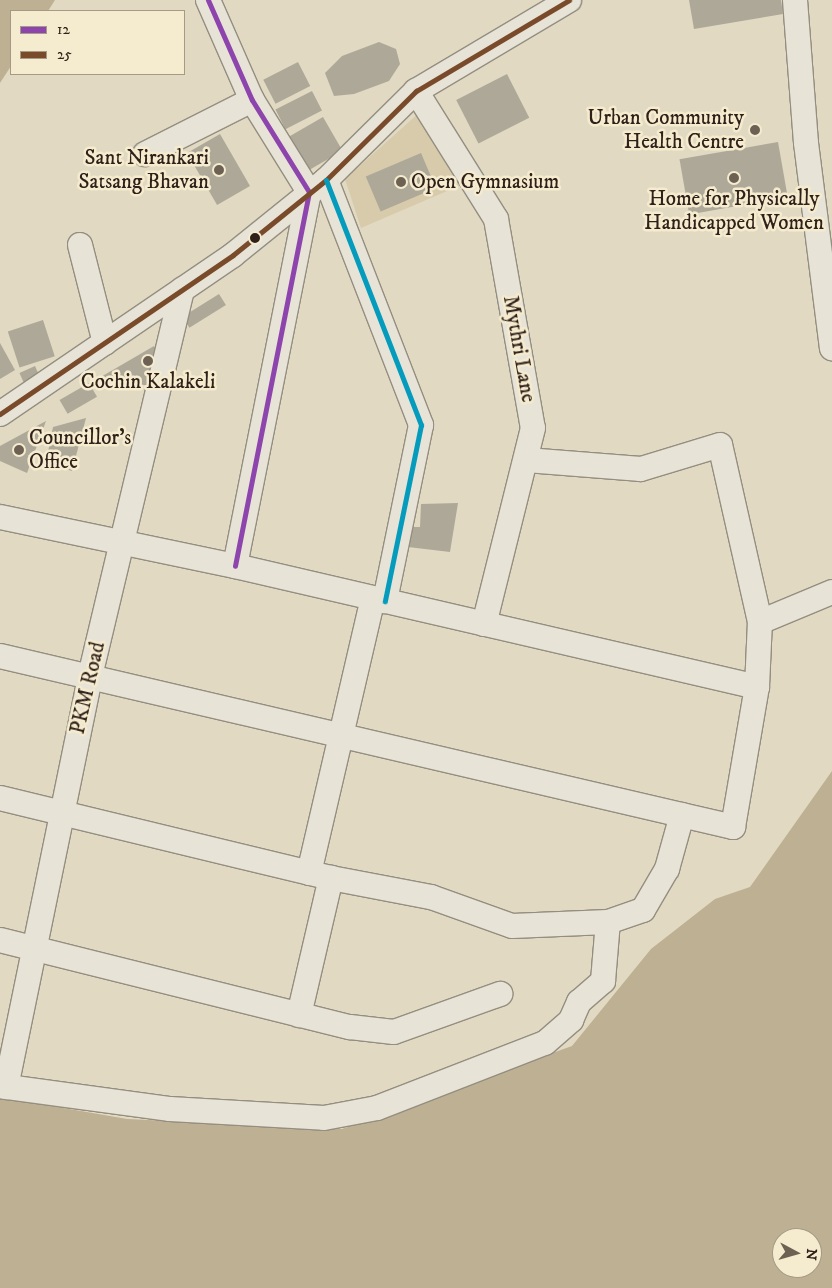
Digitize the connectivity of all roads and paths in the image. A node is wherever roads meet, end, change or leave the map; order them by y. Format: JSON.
{"nodes":[{"id":1,"x":208,"y":0,"type":"edge"},
{"id":2,"x":569,"y":0,"type":"edge"},
{"id":3,"x":795,"y":0,"type":"edge"},
{"id":4,"x":416,"y":91,"type":"junction"},
{"id":5,"x":252,"y":100,"type":"junction"},
{"id":6,"x":145,"y":154,"type":"dead end"},
{"id":7,"x":317,"y":186,"type":"junction"},
{"id":8,"x":80,"y":245,"type":"dead end"},
{"id":9,"x":182,"y":290,"type":"junction"},
{"id":10,"x":105,"y":342,"type":"junction"},
{"id":11,"x":832,"y":348,"type":"edge"},
{"id":12,"x":0,"y":414,"type":"edge"},
{"id":13,"x":526,"y":460,"type":"junction"},
{"id":14,"x":0,"y":517,"type":"edge"},
{"id":15,"x":123,"y":543,"type":"junction"},
{"id":16,"x":235,"y":566,"type":"junction"},
{"id":17,"x":832,"y":592,"type":"edge"},
{"id":18,"x":379,"y":600,"type":"junction"},
{"id":19,"x":760,"y":622,"type":"junction"},
{"id":20,"x":484,"y":624,"type":"junction"},
{"id":21,"x":0,"y":656,"type":"edge"},
{"id":22,"x":90,"y":676,"type":"junction"},
{"id":23,"x":757,"y":688,"type":"junction"},
{"id":24,"x":341,"y":735,"type":"junction"},
{"id":25,"x":0,"y":798,"type":"edge"},
{"id":26,"x":62,"y":813,"type":"junction"},
{"id":27,"x":682,"y":815,"type":"junction"},
{"id":28,"x":320,"y":876,"type":"junction"},
{"id":29,"x":608,"y":922,"type":"junction"},
{"id":30,"x":0,"y":940,"type":"edge"},
{"id":31,"x":34,"y":949,"type":"junction"},
{"id":32,"x":500,"y":994,"type":"dead end"},
{"id":33,"x":299,"y":1014,"type":"junction"},
{"id":34,"x":3,"y":1087,"type":"edge"}],
"edges":[{"from":1,"to":5,"type":"street"},
{"from":2,"to":4,"type":"street"},
{"from":3,"to":11,"type":"street"},
{"from":4,"to":7,"type":"street"},
{"from":4,"to":13,"type":"street","name":"Mythri Lane"},
{"from":5,"to":6,"type":"street"},
{"from":5,"to":7,"type":"street"},
{"from":7,"to":9,"type":"street"},
{"from":7,"to":16,"type":"street"},
{"from":7,"to":18,"type":"street"},
{"from":8,"to":10,"type":"street"},
{"from":9,"to":10,"type":"street"},
{"from":9,"to":15,"type":"street","name":"PKM Road"},
{"from":10,"to":12,"type":"street"},
{"from":13,"to":19,"type":"street"},
{"from":13,"to":20,"type":"street","name":"Mythri Lane"},
{"from":14,"to":15,"type":"street"},
{"from":15,"to":16,"type":"street"},
{"from":15,"to":22,"type":"street","name":"PKM Road"},
{"from":16,"to":18,"type":"street"},
{"from":17,"to":19,"type":"street"},
{"from":18,"to":20,"type":"street"},
{"from":18,"to":24,"type":"street"},
{"from":19,"to":23,"type":"street"},
{"from":20,"to":23,"type":"street"},
{"from":21,"to":22,"type":"street"},
{"from":22,"to":24,"type":"street"},
{"from":22,"to":26,"type":"street","name":"PKM Road"},
{"from":23,"to":27,"type":"street"},
{"from":24,"to":27,"type":"street"},
{"from":24,"to":28,"type":"street"},
{"from":25,"to":26,"type":"street"},
{"from":26,"to":28,"type":"street"},
{"from":26,"to":31,"type":"street","name":"PKM Road"},
{"from":27,"to":29,"type":"street"},
{"from":28,"to":29,"type":"street"},
{"from":28,"to":33,"type":"street"},
{"from":29,"to":34,"type":"street"},
{"from":30,"to":31,"type":"street"},
{"from":31,"to":33,"type":"street"},
{"from":31,"to":34,"type":"street","name":"PKM Road"},
{"from":32,"to":33,"type":"street"}]}
